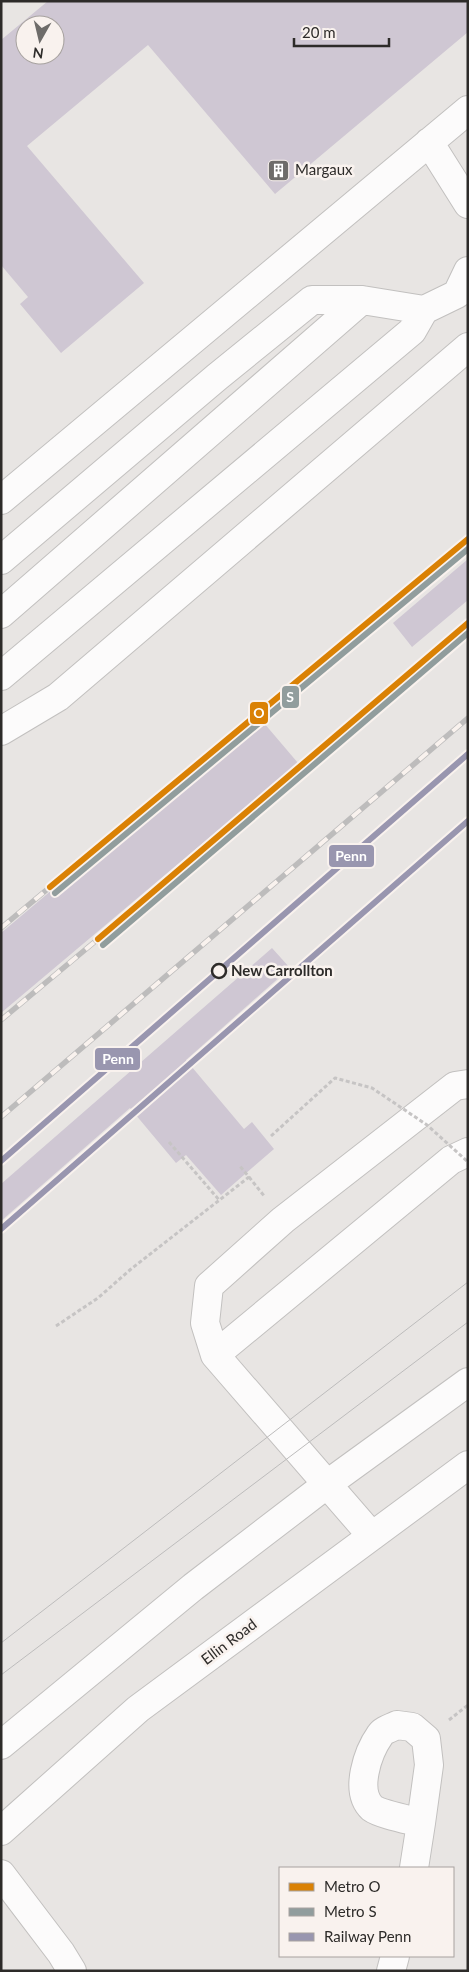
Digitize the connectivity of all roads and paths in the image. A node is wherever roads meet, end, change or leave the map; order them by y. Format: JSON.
{"nodes":[{"id":1,"x":468,"y":110,"type":"edge"},
{"id":2,"x":429,"y":142,"type":"junction"},
{"id":3,"x":468,"y":204,"type":"edge"},
{"id":4,"x":468,"y":270,"type":"edge"},
{"id":5,"x":362,"y":300,"type":"junction"},
{"id":6,"x":424,"y":310,"type":"junction"},
{"id":7,"x":468,"y":347,"type":"edge"},
{"id":8,"x":1,"y":500,"type":"edge"},
{"id":9,"x":1,"y":560,"type":"edge"},
{"id":10,"x":1,"y":614,"type":"edge"},
{"id":11,"x":1,"y":676,"type":"edge"},
{"id":12,"x":1,"y":731,"type":"edge"},
{"id":13,"x":468,"y":1084,"type":"edge"},
{"id":14,"x":271,"y":1136,"type":"dead end"},
{"id":15,"x":169,"y":1142,"type":"dead end"},
{"id":16,"x":468,"y":1152,"type":"edge"},
{"id":17,"x":468,"y":1162,"type":"edge"},
{"id":18,"x":239,"y":1165,"type":"dead end"},
{"id":19,"x":249,"y":1177,"type":"junction"},
{"id":20,"x":220,"y":1201,"type":"junction"},
{"id":21,"x":269,"y":1202,"type":"dead end"},
{"id":22,"x":56,"y":1326,"type":"dead end"},
{"id":23,"x":215,"y":1355,"type":"junction"},
{"id":24,"x":468,"y":1382,"type":"edge"},
{"id":25,"x":468,"y":1465,"type":"edge"},
{"id":26,"x":326,"y":1485,"type":"junction"},
{"id":27,"x":372,"y":1536,"type":"junction"},
{"id":28,"x":1,"y":1745,"type":"edge"},
{"id":29,"x":420,"y":1823,"type":"dead end"},
{"id":30,"x":1,"y":1831,"type":"edge"},
{"id":31,"x":414,"y":1867,"type":"edge"},
{"id":32,"x":1,"y":1874,"type":"edge"},
{"id":33,"x":395,"y":1957,"type":"edge"},
{"id":34,"x":72,"y":1971,"type":"edge"},
{"id":35,"x":391,"y":1971,"type":"edge"}],
"edges":[{"from":1,"to":2,"type":"street"},
{"from":2,"to":3,"type":"street"},
{"from":2,"to":8,"type":"street"},
{"from":4,"to":6,"type":"street"},
{"from":5,"to":6,"type":"street"},
{"from":5,"to":9,"type":"street"},
{"from":5,"to":10,"type":"street"},
{"from":6,"to":11,"type":"street"},
{"from":7,"to":12,"type":"street"},
{"from":13,"to":23,"type":"street"},
{"from":14,"to":17,"type":"path","bridge":true},
{"from":15,"to":20,"type":"path"},
{"from":16,"to":23,"type":"street"},
{"from":18,"to":19,"type":"path"},
{"from":19,"to":20,"type":"path"},
{"from":19,"to":21,"type":"path"},
{"from":20,"to":22,"type":"path"},
{"from":23,"to":26,"type":"street"},
{"from":24,"to":26,"type":"street"},
{"from":25,"to":27,"type":"street","name":"Ellin Road"},
{"from":26,"to":27,"type":"street"},
{"from":26,"to":28,"type":"street"},
{"from":27,"to":30,"type":"street","name":"Ellin Road"},
{"from":29,"to":31,"type":"street"},
{"from":32,"to":34,"type":"street"},
{"from":33,"to":35,"type":"street"}]}
